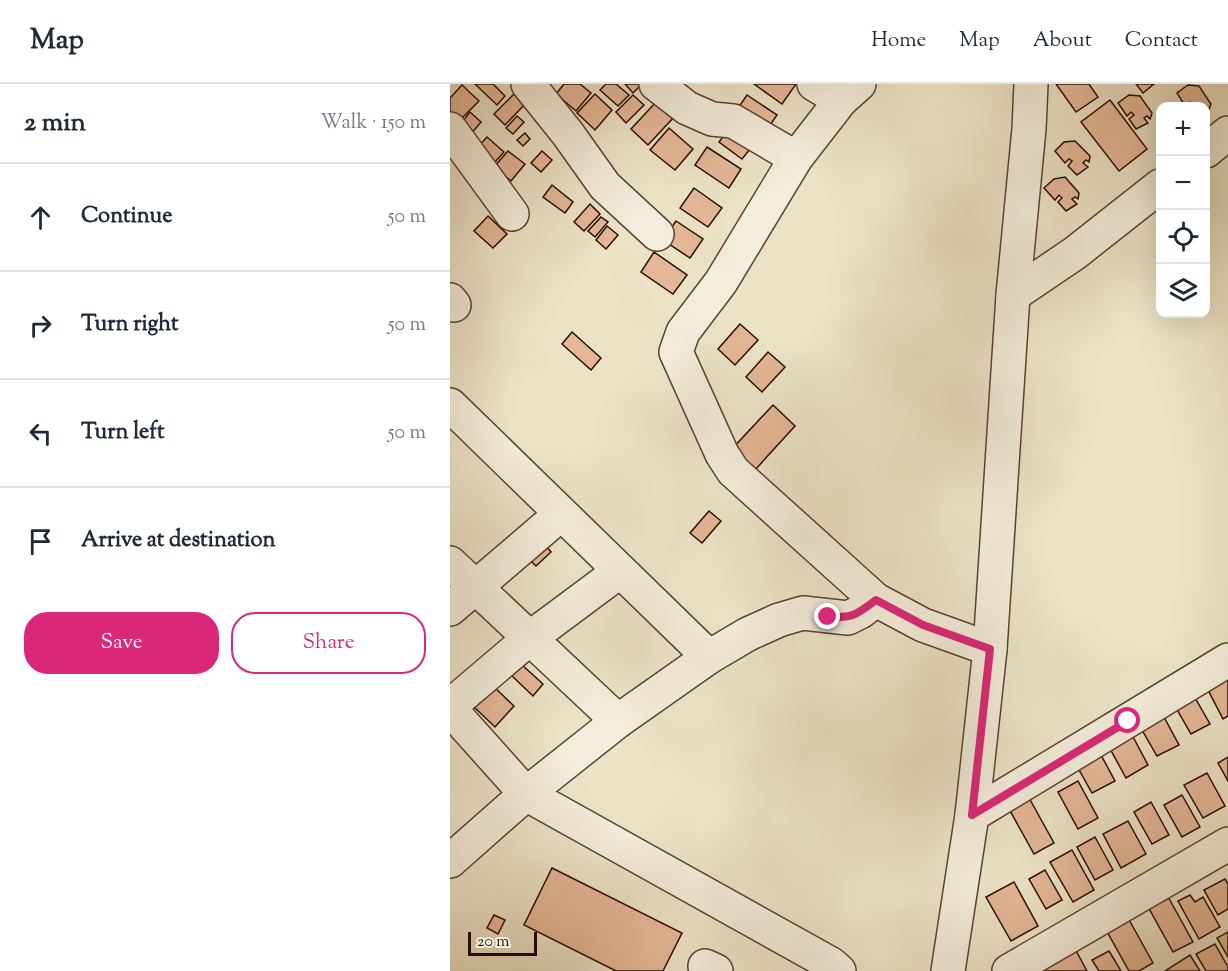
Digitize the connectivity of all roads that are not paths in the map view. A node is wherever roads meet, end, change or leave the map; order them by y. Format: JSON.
{"nodes":[{"id":1,"x":528,"y":84,"type":"edge"},
{"id":2,"x":656,"y":84,"type":"edge"},
{"id":3,"x":814,"y":84,"type":"edge"},
{"id":4,"x":1031,"y":84,"type":"edge"},
{"id":5,"x":850,"y":92,"type":"edge"},
{"id":6,"x":450,"y":129,"type":"edge"},
{"id":7,"x":1228,"y":133,"type":"edge"},
{"id":8,"x":1210,"y":148,"type":"edge"},
{"id":9,"x":796,"y":158,"type":"junction"},
{"id":10,"x":1156,"y":190,"type":"edge"},
{"id":11,"x":512,"y":214,"type":"dead end"},
{"id":12,"x":657,"y":234,"type":"dead end"},
{"id":13,"x":1013,"y":295,"type":"junction"},
{"id":14,"x":450,"y":405,"type":"edge"},
{"id":15,"x":561,"y":514,"type":"junction"},
{"id":16,"x":450,"y":563,"type":"edge"},
{"id":17,"x":620,"y":571,"type":"junction"},
{"id":18,"x":476,"y":588,"type":"junction"},
{"id":19,"x":876,"y":600,"type":"junction"},
{"id":20,"x":450,"y":609,"type":"edge"},
{"id":21,"x":530,"y":638,"type":"junction"},
{"id":22,"x":990,"y":649,"type":"junction"},
{"id":23,"x":709,"y":657,"type":"junction"},
{"id":24,"x":1228,"y":660,"type":"edge"},
{"id":25,"x":450,"y":708,"type":"edge"},
{"id":26,"x":618,"y":721,"type":"junction"},
{"id":27,"x":526,"y":794,"type":"junction"},
{"id":28,"x":972,"y":815,"type":"junction"},
{"id":29,"x":1228,"y":844,"type":"edge"},
{"id":30,"x":450,"y":861,"type":"edge"},
{"id":31,"x":839,"y":971,"type":"edge"},
{"id":32,"x":948,"y":971,"type":"edge"},
{"id":33,"x":1009,"y":971,"type":"edge"}],
"edges":[{"from":1,"to":12,"type":"street"},
{"from":2,"to":9,"type":"street"},
{"from":3,"to":5,"type":"street"},
{"from":4,"to":13,"type":"street"},
{"from":5,"to":9,"type":"street"},
{"from":6,"to":11,"type":"street"},
{"from":7,"to":8,"type":"street"},
{"from":9,"to":19,"type":"street"},
{"from":10,"to":13,"type":"street"},
{"from":13,"to":22,"type":"street"},
{"from":14,"to":15,"type":"street"},
{"from":15,"to":17,"type":"street"},
{"from":15,"to":18,"type":"street"},
{"from":16,"to":18,"type":"street"},
{"from":17,"to":21,"type":"street"},
{"from":17,"to":23,"type":"street"},
{"from":18,"to":20,"type":"street"},
{"from":18,"to":21,"type":"street"},
{"from":19,"to":22,"type":"street"},
{"from":19,"to":23,"type":"street"},
{"from":21,"to":25,"type":"street"},
{"from":21,"to":26,"type":"street"},
{"from":22,"to":28,"type":"street"},
{"from":23,"to":26,"type":"street"},
{"from":24,"to":28,"type":"street"},
{"from":25,"to":27,"type":"street"},
{"from":26,"to":27,"type":"street"},
{"from":27,"to":30,"type":"street"},
{"from":27,"to":31,"type":"street"},
{"from":28,"to":32,"type":"street"},
{"from":29,"to":33,"type":"street"}]}
